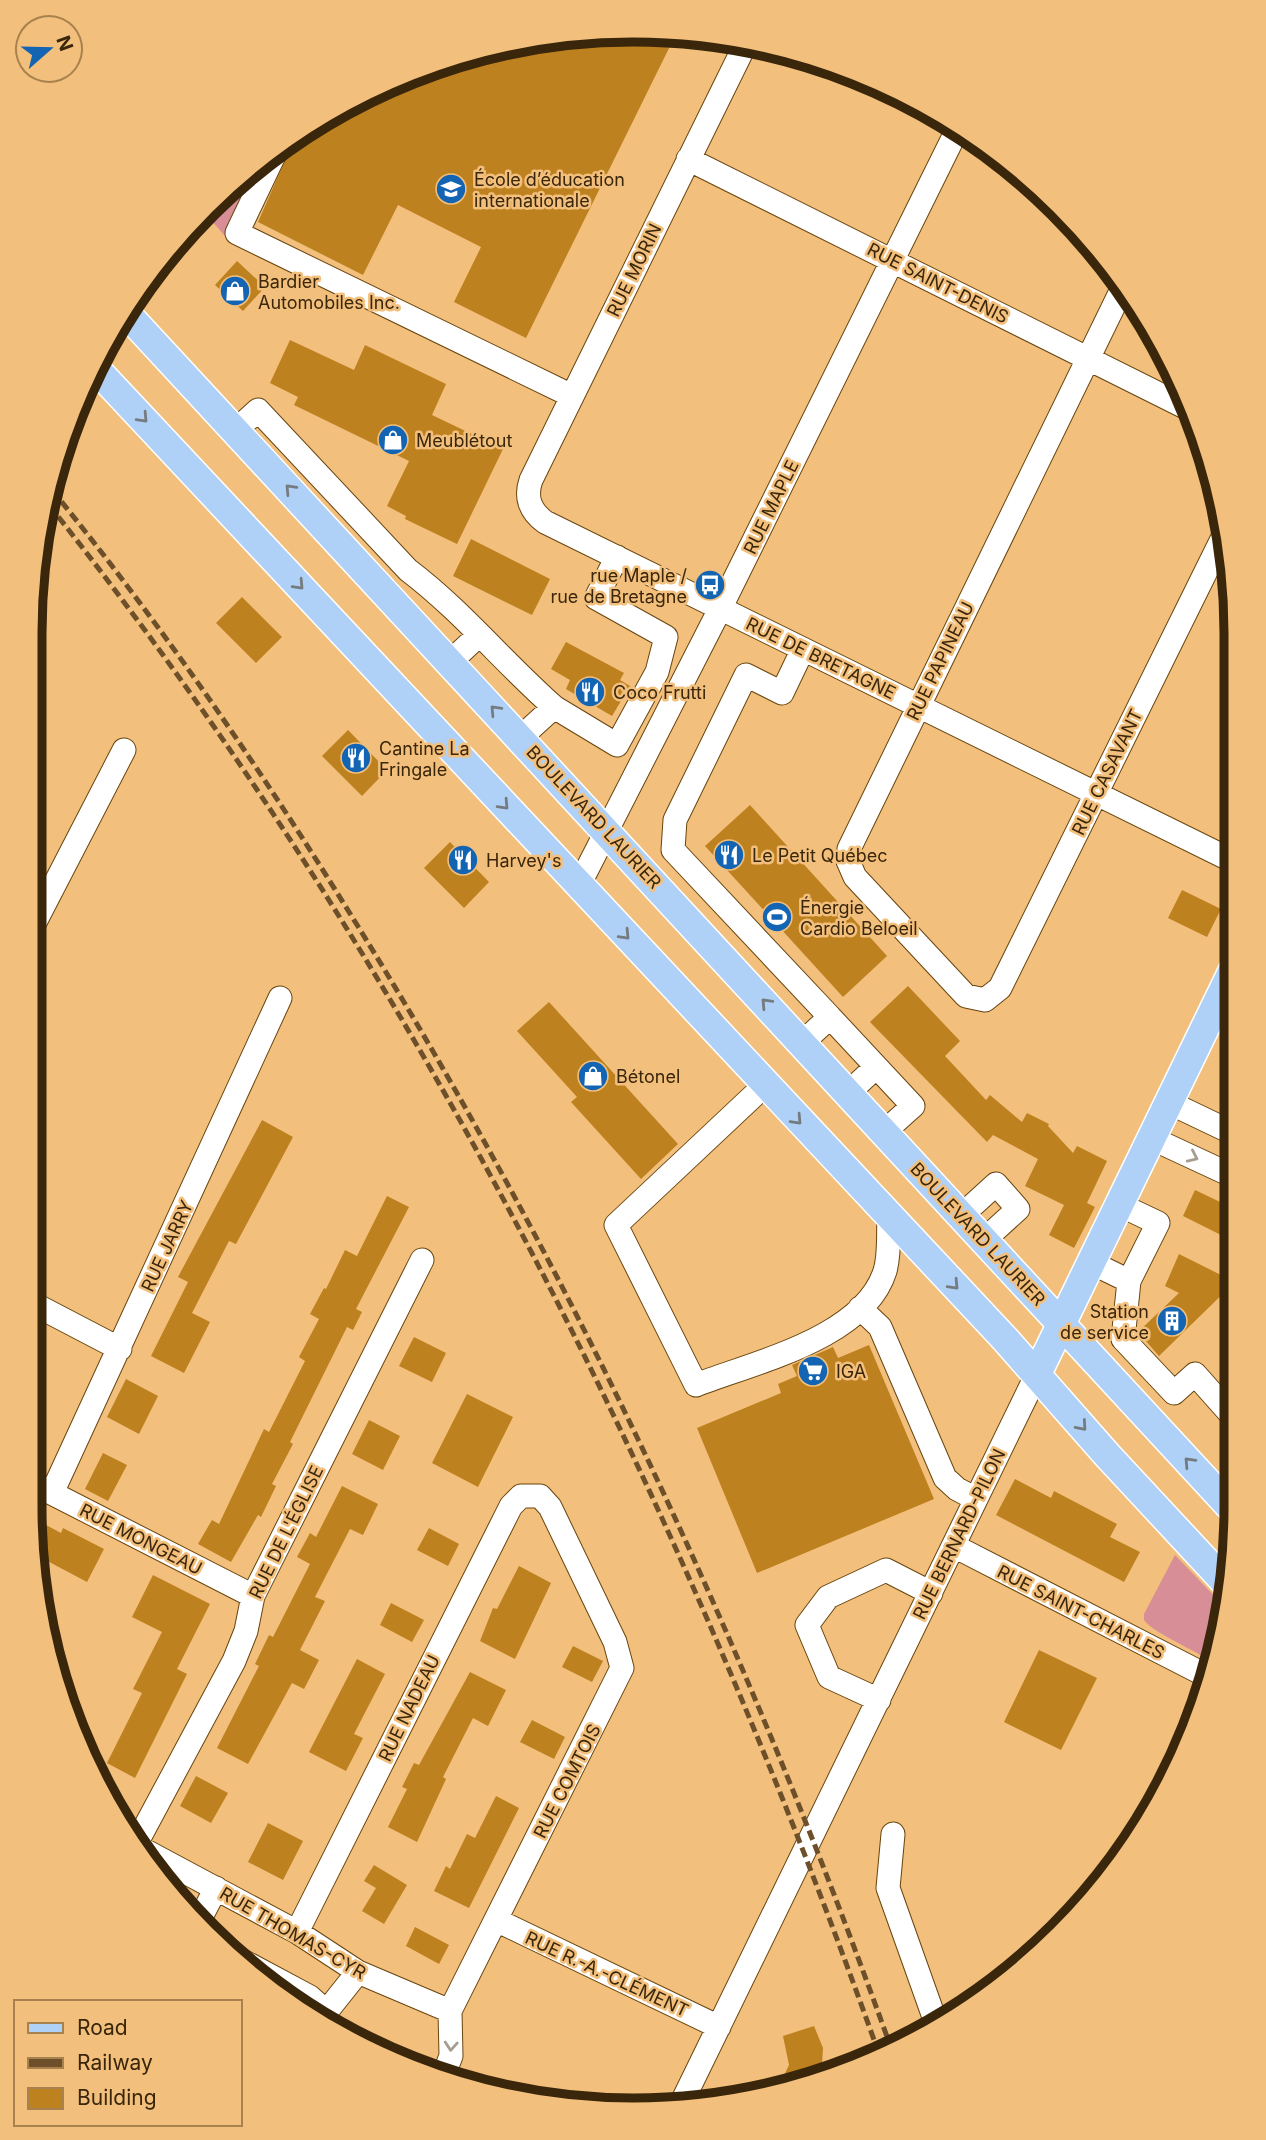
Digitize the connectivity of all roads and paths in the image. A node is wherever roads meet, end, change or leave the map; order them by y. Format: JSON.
{"nodes":[{"id":1,"x":742,"y":52,"type":"edge"},
{"id":2,"x":954,"y":137,"type":"edge"},
{"id":3,"x":688,"y":159,"type":"junction"},
{"id":4,"x":268,"y":168,"type":"edge"},
{"id":5,"x":893,"y":260,"type":"junction"},
{"id":6,"x":1118,"y":297,"type":"edge"},
{"id":7,"x":132,"y":320,"type":"edge"},
{"id":8,"x":1088,"y":359,"type":"junction"},
{"id":9,"x":102,"y":375,"type":"edge"},
{"id":10,"x":572,"y":396,"type":"junction"},
{"id":11,"x":1177,"y":403,"type":"edge"},
{"id":12,"x":236,"y":430,"type":"junction"},
{"id":13,"x":529,"y":502,"type":"joint"},
{"id":14,"x":346,"y":503,"type":"junction"},
{"id":15,"x":323,"y":525,"type":"junction"},
{"id":16,"x":1218,"y":548,"type":"edge"},
{"id":17,"x":617,"y":557,"type":"junction"},
{"id":18,"x":408,"y":570,"type":"junction"},
{"id":19,"x":385,"y":591,"type":"junction"},
{"id":20,"x":720,"y":609,"type":"junction"},
{"id":21,"x":479,"y":635,"type":"junction"},
{"id":22,"x":803,"y":649,"type":"junction"},
{"id":23,"x":450,"y":662,"type":"junction"},
{"id":24,"x":919,"y":705,"type":"junction"},
{"id":25,"x":554,"y":707,"type":"junction"},
{"id":26,"x":520,"y":738,"type":"junction"},
{"id":27,"x":124,"y":750,"type":"dead end"},
{"id":28,"x":1096,"y":794,"type":"junction"},
{"id":29,"x":608,"y":832,"type":"junction"},
{"id":30,"x":1224,"y":857,"type":"edge"},
{"id":31,"x":579,"y":886,"type":"junction"},
{"id":32,"x":42,"y":909,"type":"edge"},
{"id":33,"x":1224,"y":988,"type":"edge"},
{"id":34,"x":280,"y":998,"type":"dead end"},
{"id":35,"x":980,"y":1000,"type":"joint"},
{"id":36,"x":830,"y":1017,"type":"junction"},
{"id":37,"x":802,"y":1043,"type":"junction"},
{"id":38,"x":876,"y":1067,"type":"junction"},
{"id":39,"x":765,"y":1085,"type":"junction"},
{"id":40,"x":848,"y":1093,"type":"junction"},
{"id":41,"x":1168,"y":1102,"type":"junction"},
{"id":42,"x":1224,"y":1129,"type":"edge"},
{"id":43,"x":884,"y":1132,"type":"junction"},
{"id":44,"x":1151,"y":1138,"type":"junction"},
{"id":45,"x":1224,"y":1172,"type":"edge"},
{"id":46,"x":1118,"y":1204,"type":"junction"},
{"id":47,"x":961,"y":1215,"type":"junction"},
{"id":48,"x":889,"y":1217,"type":"junction"},
{"id":49,"x":984,"y":1240,"type":"junction"},
{"id":50,"x":422,"y":1260,"type":"dead end"},
{"id":51,"x":1090,"y":1262,"type":"junction"},
{"id":52,"x":1129,"y":1281,"type":"junction"},
{"id":53,"x":42,"y":1308,"type":"edge"},
{"id":54,"x":860,"y":1308,"type":"junction"},
{"id":55,"x":1061,"y":1324,"type":"junction"},
{"id":56,"x":1123,"y":1339,"type":"junction"},
{"id":57,"x":120,"y":1349,"type":"junction"},
{"id":58,"x":1097,"y":1363,"type":"junction"},
{"id":59,"x":1037,"y":1374,"type":"junction"},
{"id":60,"x":1174,"y":1393,"type":"junction"},
{"id":61,"x":1224,"y":1407,"type":"edge"},
{"id":62,"x":1148,"y":1418,"type":"junction"},
{"id":63,"x":42,"y":1488,"type":"edge"},
{"id":64,"x":52,"y":1493,"type":"junction"},
{"id":65,"x":531,"y":1494,"type":"joint"},
{"id":66,"x":976,"y":1499,"type":"junction"},
{"id":67,"x":1224,"y":1500,"type":"edge"},
{"id":68,"x":954,"y":1546,"type":"junction"},
{"id":69,"x":1220,"y":1576,"type":"edge"},
{"id":70,"x":931,"y":1593,"type":"junction"},
{"id":71,"x":253,"y":1596,"type":"junction"},
{"id":72,"x":1200,"y":1673,"type":"edge"},
{"id":73,"x":879,"y":1700,"type":"junction"},
{"id":74,"x":141,"y":1834,"type":"edge"},
{"id":75,"x":893,"y":1834,"type":"dead end"},
{"id":76,"x":157,"y":1857,"type":"edge"},
{"id":77,"x":216,"y":1888,"type":"junction"},
{"id":78,"x":203,"y":1912,"type":"edge"},
{"id":79,"x":496,"y":1920,"type":"junction"},
{"id":80,"x":297,"y":1932,"type":"junction"},
{"id":81,"x":358,"y":1972,"type":"junction"},
{"id":82,"x":281,"y":1981,"type":"edge"},
{"id":83,"x":319,"y":2007,"type":"edge"},
{"id":84,"x":450,"y":2011,"type":"junction"},
{"id":85,"x":326,"y":2012,"type":"edge"},
{"id":86,"x":933,"y":2016,"type":"edge"},
{"id":87,"x":719,"y":2027,"type":"junction"},
{"id":88,"x":446,"y":2068,"type":"edge"},
{"id":89,"x":685,"y":2096,"type":"edge"}],
"edges":[{"from":1,"to":3,"type":"street","name":"RUE MORIN"},
{"from":2,"to":5,"type":"street","name":"RUE MAPLE"},
{"from":3,"to":5,"type":"street","name":"RUE SAINT-DENIS"},
{"from":3,"to":10,"type":"street","name":"RUE MORIN"},
{"from":4,"to":10,"type":"street"},
{"from":5,"to":8,"type":"street","name":"RUE SAINT-DENIS"},
{"from":5,"to":20,"type":"street","name":"RUE MAPLE"},
{"from":6,"to":8,"type":"street","name":"RUE PAPINEAU"},
{"from":7,"to":12,"type":"main road","name":"BOULEVARD LAURIER"},
{"from":8,"to":11,"type":"street","name":"RUE SAINT-DENIS"},
{"from":8,"to":24,"type":"street","name":"RUE PAPINEAU"},
{"from":9,"to":31,"type":"main road","one_way":true},
{"from":10,"to":13,"type":"street","name":"RUE MORIN"},
{"from":12,"to":14,"type":"street"},
{"from":15,"to":12,"type":"main road","name":"BOULEVARD LAURIER","one_way":true},
{"from":13,"to":17,"type":"street","name":"RUE DE BRETAGNE"},
{"from":14,"to":15,"type":"street"},
{"from":14,"to":18,"type":"street"},
{"from":15,"to":19,"type":"main road","name":"BOULEVARD LAURIER"},
{"from":16,"to":28,"type":"street","name":"RUE CASAVANT"},
{"from":17,"to":20,"type":"street","name":"RUE DE BRETAGNE"},
{"from":17,"to":25,"type":"street"},
{"from":18,"to":19,"type":"street"},
{"from":18,"to":21,"type":"street"},
{"from":19,"to":23,"type":"main road","name":"BOULEVARD LAURIER"},
{"from":20,"to":22,"type":"street","name":"RUE DE BRETAGNE"},
{"from":20,"to":29,"type":"street","name":"RUE MAPLE"},
{"from":21,"to":23,"type":"street"},
{"from":21,"to":25,"type":"street"},
{"from":22,"to":24,"type":"street","name":"RUE DE BRETAGNE"},
{"from":22,"to":36,"type":"street"},
{"from":26,"to":23,"type":"main road","name":"BOULEVARD LAURIER","one_way":true},
{"from":24,"to":28,"type":"street","name":"RUE DE BRETAGNE"},
{"from":24,"to":35,"type":"street","name":"RUE PAPINEAU"},
{"from":25,"to":26,"type":"street"},
{"from":26,"to":29,"type":"main road","name":"BOULEVARD LAURIER"},
{"from":27,"to":32,"type":"street"},
{"from":28,"to":30,"type":"street","name":"RUE DE BRETAGNE"},
{"from":28,"to":35,"type":"street","name":"RUE CASAVANT"},
{"from":29,"to":31,"type":"street","name":"RUE MAPLE"},
{"from":37,"to":29,"type":"main road","name":"BOULEVARD LAURIER","one_way":true},
{"from":31,"to":39,"type":"main road","one_way":true},
{"from":33,"to":41,"type":"main road","name":"RUE BERNARD-PILON"},
{"from":34,"to":57,"type":"street","name":"RUE JARRY"},
{"from":36,"to":37,"type":"street"},
{"from":36,"to":38,"type":"street"},
{"from":37,"to":40,"type":"main road","name":"BOULEVARD LAURIER"},
{"from":38,"to":40,"type":"street"},
{"from":38,"to":43,"type":"street"},
{"from":39,"to":48,"type":"main road","one_way":true},
{"from":39,"to":54,"type":"street"},
{"from":40,"to":43,"type":"main road","name":"BOULEVARD LAURIER"},
{"from":41,"to":42,"type":"street"},
{"from":41,"to":44,"type":"main road","name":"RUE BERNARD-PILON"},
{"from":43,"to":47,"type":"main road","name":"BOULEVARD LAURIER"},
{"from":44,"to":45,"type":"street","one_way":true},
{"from":44,"to":46,"type":"main road","name":"RUE BERNARD-PILON"},
{"from":46,"to":51,"type":"main road","name":"RUE BERNARD-PILON"},
{"from":46,"to":52,"type":"street"},
{"from":47,"to":49,"type":"main road","name":"BOULEVARD LAURIER"},
{"from":47,"to":49,"type":"street"},
{"from":48,"to":54,"type":"street"},
{"from":48,"to":59,"type":"main road","one_way":true},
{"from":49,"to":55,"type":"main road","name":"BOULEVARD LAURIER"},
{"from":50,"to":71,"type":"street","name":"RUE DE L'ÉGLISE"},
{"from":51,"to":52,"type":"street"},
{"from":51,"to":55,"type":"main road","name":"RUE BERNARD-PILON"},
{"from":52,"to":56,"type":"street"},
{"from":53,"to":57,"type":"street"},
{"from":54,"to":66,"type":"street"},
{"from":55,"to":58,"type":"main road","name":"BOULEVARD LAURIER"},
{"from":55,"to":59,"type":"main road","name":"RUE BERNARD-PILON"},
{"from":56,"to":58,"type":"street"},
{"from":56,"to":60,"type":"street"},
{"from":57,"to":64,"type":"street","name":"RUE JARRY"},
{"from":58,"to":62,"type":"main road","name":"BOULEVARD LAURIER"},
{"from":59,"to":66,"type":"street","name":"RUE BERNARD-PILON"},
{"from":59,"to":69,"type":"main road","one_way":true},
{"from":60,"to":61,"type":"street"},
{"from":60,"to":62,"type":"street"},
{"from":67,"to":62,"type":"main road","name":"BOULEVARD LAURIER","one_way":true},
{"from":63,"to":64,"type":"street","name":"RUE MONGEAU"},
{"from":64,"to":71,"type":"street","name":"RUE MONGEAU"},
{"from":65,"to":79,"type":"street","name":"RUE COMTOIS"},
{"from":65,"to":80,"type":"street","name":"RUE NADEAU"},
{"from":66,"to":68,"type":"street","name":"RUE BERNARD-PILON"},
{"from":68,"to":70,"type":"street","name":"RUE BERNARD-PILON"},
{"from":68,"to":72,"type":"street","name":"RUE SAINT-CHARLES"},
{"from":70,"to":73,"type":"street","name":"RUE BERNARD-PILON"},
{"from":70,"to":73,"type":"street"},
{"from":71,"to":74,"type":"street","name":"RUE DE L'ÉGLISE"},
{"from":73,"to":87,"type":"street","name":"RUE BERNARD-PILON"},
{"from":75,"to":86,"type":"street"},
{"from":76,"to":77,"type":"street","name":"RUE THOMAS-CYR"},
{"from":77,"to":78,"type":"street"},
{"from":77,"to":80,"type":"street","name":"RUE THOMAS-CYR"},
{"from":79,"to":84,"type":"street","name":"RUE COMTOIS"},
{"from":79,"to":87,"type":"street","name":"RUE R.-A.-CLÉMENT"},
{"from":80,"to":81,"type":"street","name":"RUE THOMAS-CYR"},
{"from":81,"to":84,"type":"street","name":"RUE THOMAS-CYR"},
{"from":81,"to":85,"type":"street"},
{"from":82,"to":83,"type":"street"},
{"from":84,"to":88,"type":"street","name":"RUE COMTOIS","one_way":true},
{"from":87,"to":89,"type":"street","name":"RUE BERNARD-PILON"}]}
